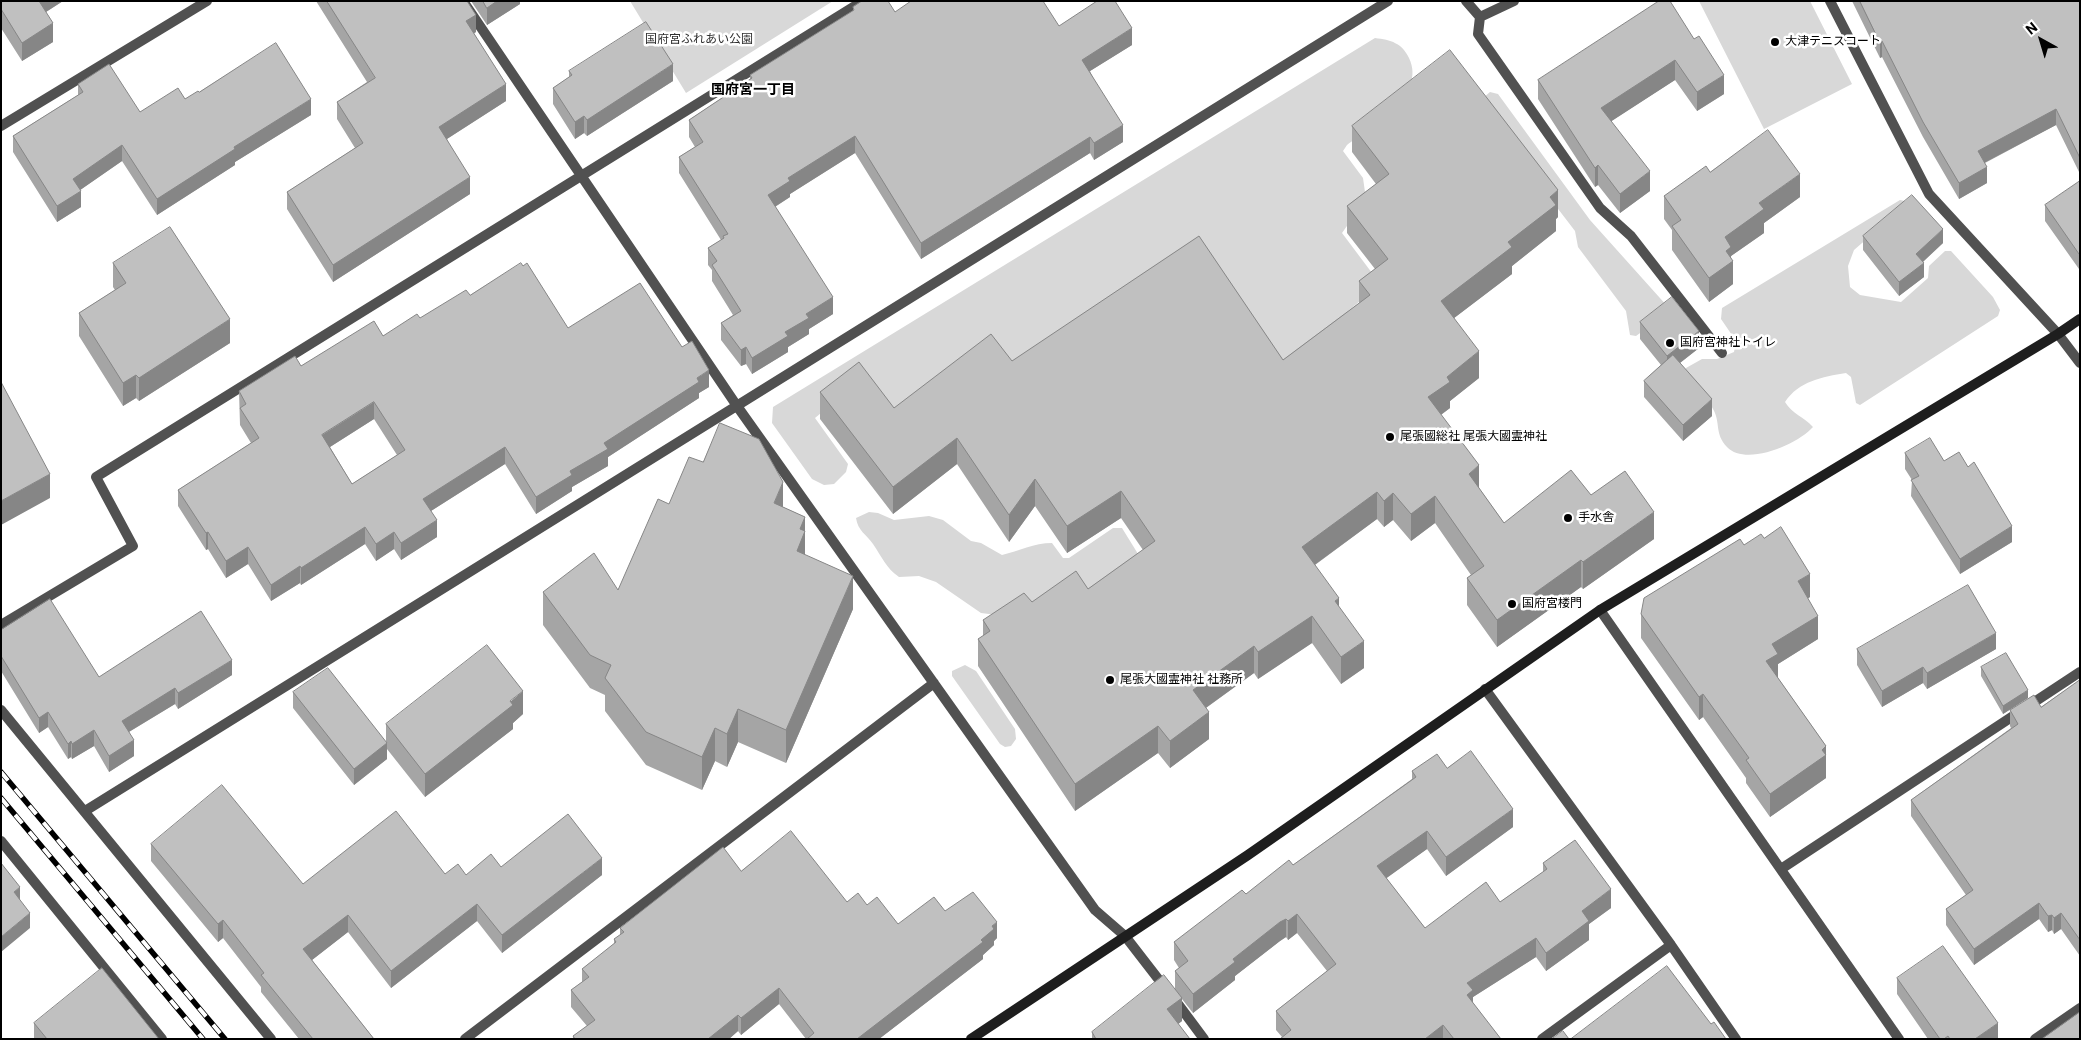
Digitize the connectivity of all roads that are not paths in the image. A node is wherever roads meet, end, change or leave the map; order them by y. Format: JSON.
{"nodes":[{"id":1,"x":207,"y":1,"type":"edge"},
{"id":2,"x":463,"y":1,"type":"edge"},
{"id":3,"x":863,"y":1,"type":"edge"},
{"id":4,"x":1388,"y":1,"type":"edge"},
{"id":5,"x":1466,"y":1,"type":"edge"},
{"id":6,"x":1514,"y":1,"type":"edge"},
{"id":7,"x":1830,"y":1,"type":"edge"},
{"id":8,"x":1480,"y":17,"type":"junction"},
{"id":9,"x":1,"y":126,"type":"edge"},
{"id":10,"x":581,"y":176,"type":"junction"},
{"id":11,"x":2080,"y":319,"type":"edge"},
{"id":12,"x":2058,"y":334,"type":"junction"},
{"id":13,"x":1722,"y":353,"type":"dead end"},
{"id":14,"x":2080,"y":363,"type":"edge"},
{"id":15,"x":737,"y":406,"type":"junction"},
{"id":16,"x":1600,"y":610,"type":"junction"},
{"id":17,"x":1,"y":625,"type":"edge"},
{"id":18,"x":2080,"y":672,"type":"edge"},
{"id":19,"x":934,"y":683,"type":"junction"},
{"id":20,"x":1485,"y":689,"type":"junction"},
{"id":21,"x":1,"y":710,"type":"edge"},
{"id":22,"x":85,"y":811,"type":"junction"},
{"id":23,"x":1,"y":841,"type":"edge"},
{"id":24,"x":1781,"y":869,"type":"junction"},
{"id":25,"x":1125,"y":936,"type":"junction"},
{"id":26,"x":1671,"y":945,"type":"junction"},
{"id":27,"x":2080,"y":1008,"type":"edge"},
{"id":28,"x":162,"y":1039,"type":"edge"},
{"id":29,"x":271,"y":1039,"type":"edge"},
{"id":30,"x":465,"y":1039,"type":"edge"},
{"id":31,"x":971,"y":1039,"type":"edge"},
{"id":32,"x":1204,"y":1039,"type":"edge"},
{"id":33,"x":1542,"y":1039,"type":"edge"},
{"id":34,"x":1736,"y":1039,"type":"edge"},
{"id":35,"x":1900,"y":1039,"type":"edge"},
{"id":36,"x":2035,"y":1039,"type":"edge"}],
"edges":[{"from":1,"to":9,"type":"street"},
{"from":2,"to":10,"type":"street"},
{"from":3,"to":10,"type":"street"},
{"from":4,"to":15,"type":"street"},
{"from":5,"to":8,"type":"street"},
{"from":6,"to":8,"type":"street"},
{"from":7,"to":12,"type":"street"},
{"from":8,"to":13,"type":"street"},
{"from":10,"to":15,"type":"street"},
{"from":10,"to":17,"type":"street"},
{"from":11,"to":12,"type":"street"},
{"from":12,"to":14,"type":"street"},
{"from":12,"to":16,"type":"street"},
{"from":15,"to":19,"type":"street"},
{"from":15,"to":22,"type":"street"},
{"from":16,"to":20,"type":"street"},
{"from":16,"to":24,"type":"street"},
{"from":18,"to":24,"type":"street"},
{"from":19,"to":25,"type":"street"},
{"from":19,"to":30,"type":"street"},
{"from":20,"to":25,"type":"street"},
{"from":20,"to":26,"type":"street"},
{"from":21,"to":22,"type":"street"},
{"from":22,"to":29,"type":"street"},
{"from":23,"to":28,"type":"street"},
{"from":24,"to":35,"type":"street"},
{"from":25,"to":31,"type":"street"},
{"from":25,"to":32,"type":"street"},
{"from":26,"to":33,"type":"street"},
{"from":26,"to":34,"type":"street"},
{"from":27,"to":36,"type":"street"}]}
